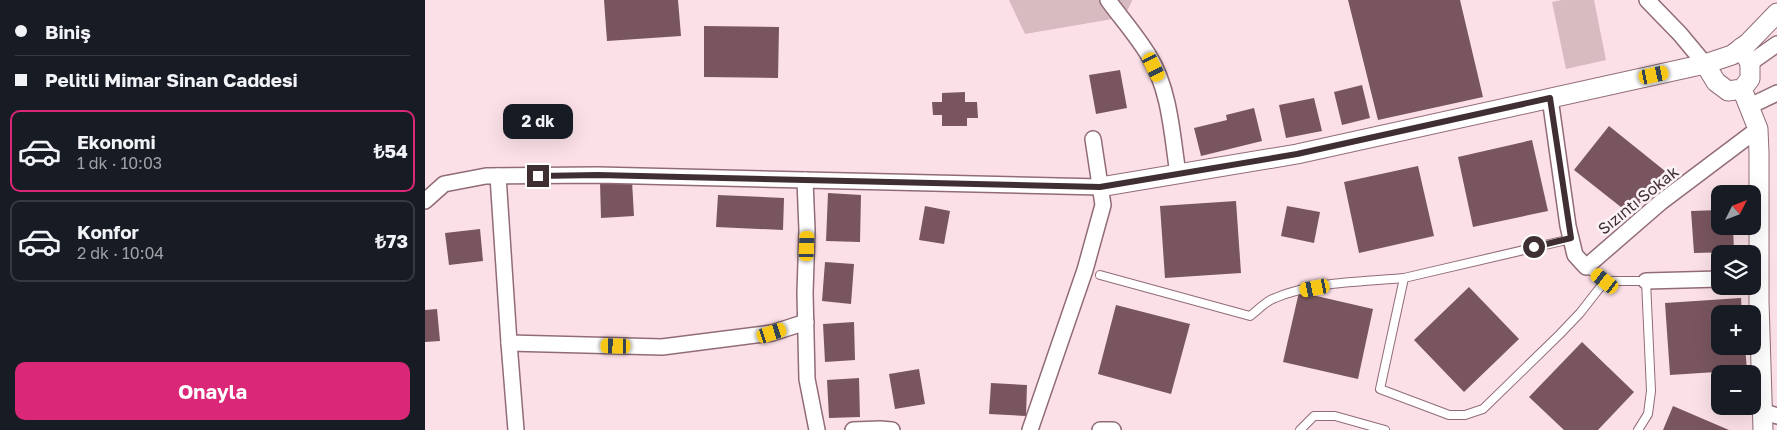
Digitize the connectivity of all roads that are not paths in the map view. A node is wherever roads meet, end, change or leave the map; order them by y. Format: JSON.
{"nodes":[{"id":1,"x":1108,"y":0,"type":"edge"},
{"id":2,"x":1647,"y":0,"type":"edge"},
{"id":3,"x":1777,"y":13,"type":"edge"},
{"id":4,"x":1777,"y":44,"type":"edge"},
{"id":5,"x":1746,"y":55,"type":"junction"},
{"id":6,"x":1705,"y":64,"type":"junction"},
{"id":7,"x":1742,"y":89,"type":"junction"},
{"id":8,"x":1777,"y":92,"type":"edge"},
{"id":9,"x":1550,"y":98,"type":"junction"},
{"id":10,"x":1750,"y":106,"type":"junction"},
{"id":11,"x":1757,"y":129,"type":"junction"},
{"id":12,"x":1093,"y":139,"type":"dead end"},
{"id":13,"x":1178,"y":174,"type":"junction"},
{"id":14,"x":498,"y":176,"type":"junction"},
{"id":15,"x":805,"y":180,"type":"junction"},
{"id":16,"x":1100,"y":187,"type":"junction"},
{"id":17,"x":426,"y":196,"type":"edge"},
{"id":18,"x":1571,"y":238,"type":"junction"},
{"id":19,"x":1757,"y":245,"type":"edge"},
{"id":20,"x":1586,"y":267,"type":"junction"},
{"id":21,"x":1100,"y":275,"type":"dead end"},
{"id":22,"x":1404,"y":278,"type":"junction"},
{"id":23,"x":1711,"y":280,"type":"edge"},
{"id":24,"x":1605,"y":281,"type":"junction"},
{"id":25,"x":1646,"y":281,"type":"junction"},
{"id":26,"x":1758,"y":295,"type":"edge"},
{"id":27,"x":806,"y":322,"type":"junction"},
{"id":28,"x":509,"y":343,"type":"junction"},
{"id":29,"x":1770,"y":413,"type":"edge"},
{"id":30,"x":516,"y":430,"type":"edge"},
{"id":31,"x":817,"y":430,"type":"edge"},
{"id":32,"x":853,"y":430,"type":"edge"},
{"id":33,"x":892,"y":430,"type":"edge"},
{"id":34,"x":1030,"y":430,"type":"edge"},
{"id":35,"x":1101,"y":430,"type":"edge"},
{"id":36,"x":1113,"y":430,"type":"edge"},
{"id":37,"x":1300,"y":430,"type":"edge"},
{"id":38,"x":1385,"y":430,"type":"edge"},
{"id":39,"x":1638,"y":430,"type":"edge"},
{"id":40,"x":1763,"y":430,"type":"edge"}],
"edges":[{"from":1,"to":13,"type":"street"},
{"from":2,"to":6,"type":"street"},
{"from":3,"to":5,"type":"street"},
{"from":4,"to":5,"type":"street"},
{"from":5,"to":6,"type":"street"},
{"from":5,"to":7,"type":"street"},
{"from":6,"to":7,"type":"street"},
{"from":6,"to":9,"type":"street"},
{"from":7,"to":10,"type":"street"},
{"from":8,"to":10,"type":"street"},
{"from":9,"to":13,"type":"street"},
{"from":9,"to":18,"type":"street"},
{"from":10,"to":11,"type":"street"},
{"from":11,"to":19,"type":"street"},
{"from":11,"to":20,"type":"street","name":"Sızıntı Sokak"},
{"from":12,"to":16,"type":"street"},
{"from":13,"to":16,"type":"street"},
{"from":14,"to":15,"type":"street"},
{"from":14,"to":17,"type":"street"},
{"from":14,"to":28,"type":"street"},
{"from":15,"to":16,"type":"street"},
{"from":15,"to":27,"type":"street"},
{"from":16,"to":34,"type":"street"},
{"from":18,"to":20,"type":"street"},
{"from":18,"to":22,"type":"lane"},
{"from":20,"to":24,"type":"lane"},
{"from":21,"to":22,"type":"lane"},
{"from":22,"to":24,"type":"lane"},
{"from":23,"to":25,"type":"street"},
{"from":24,"to":25,"type":"lane"},
{"from":25,"to":39,"type":"lane"},
{"from":26,"to":29,"type":"street"},
{"from":27,"to":28,"type":"street"},
{"from":27,"to":31,"type":"street"},
{"from":28,"to":30,"type":"street"},
{"from":29,"to":40,"type":"street"},
{"from":32,"to":33,"type":"street"},
{"from":35,"to":36,"type":"street"},
{"from":37,"to":38,"type":"lane"}]}
